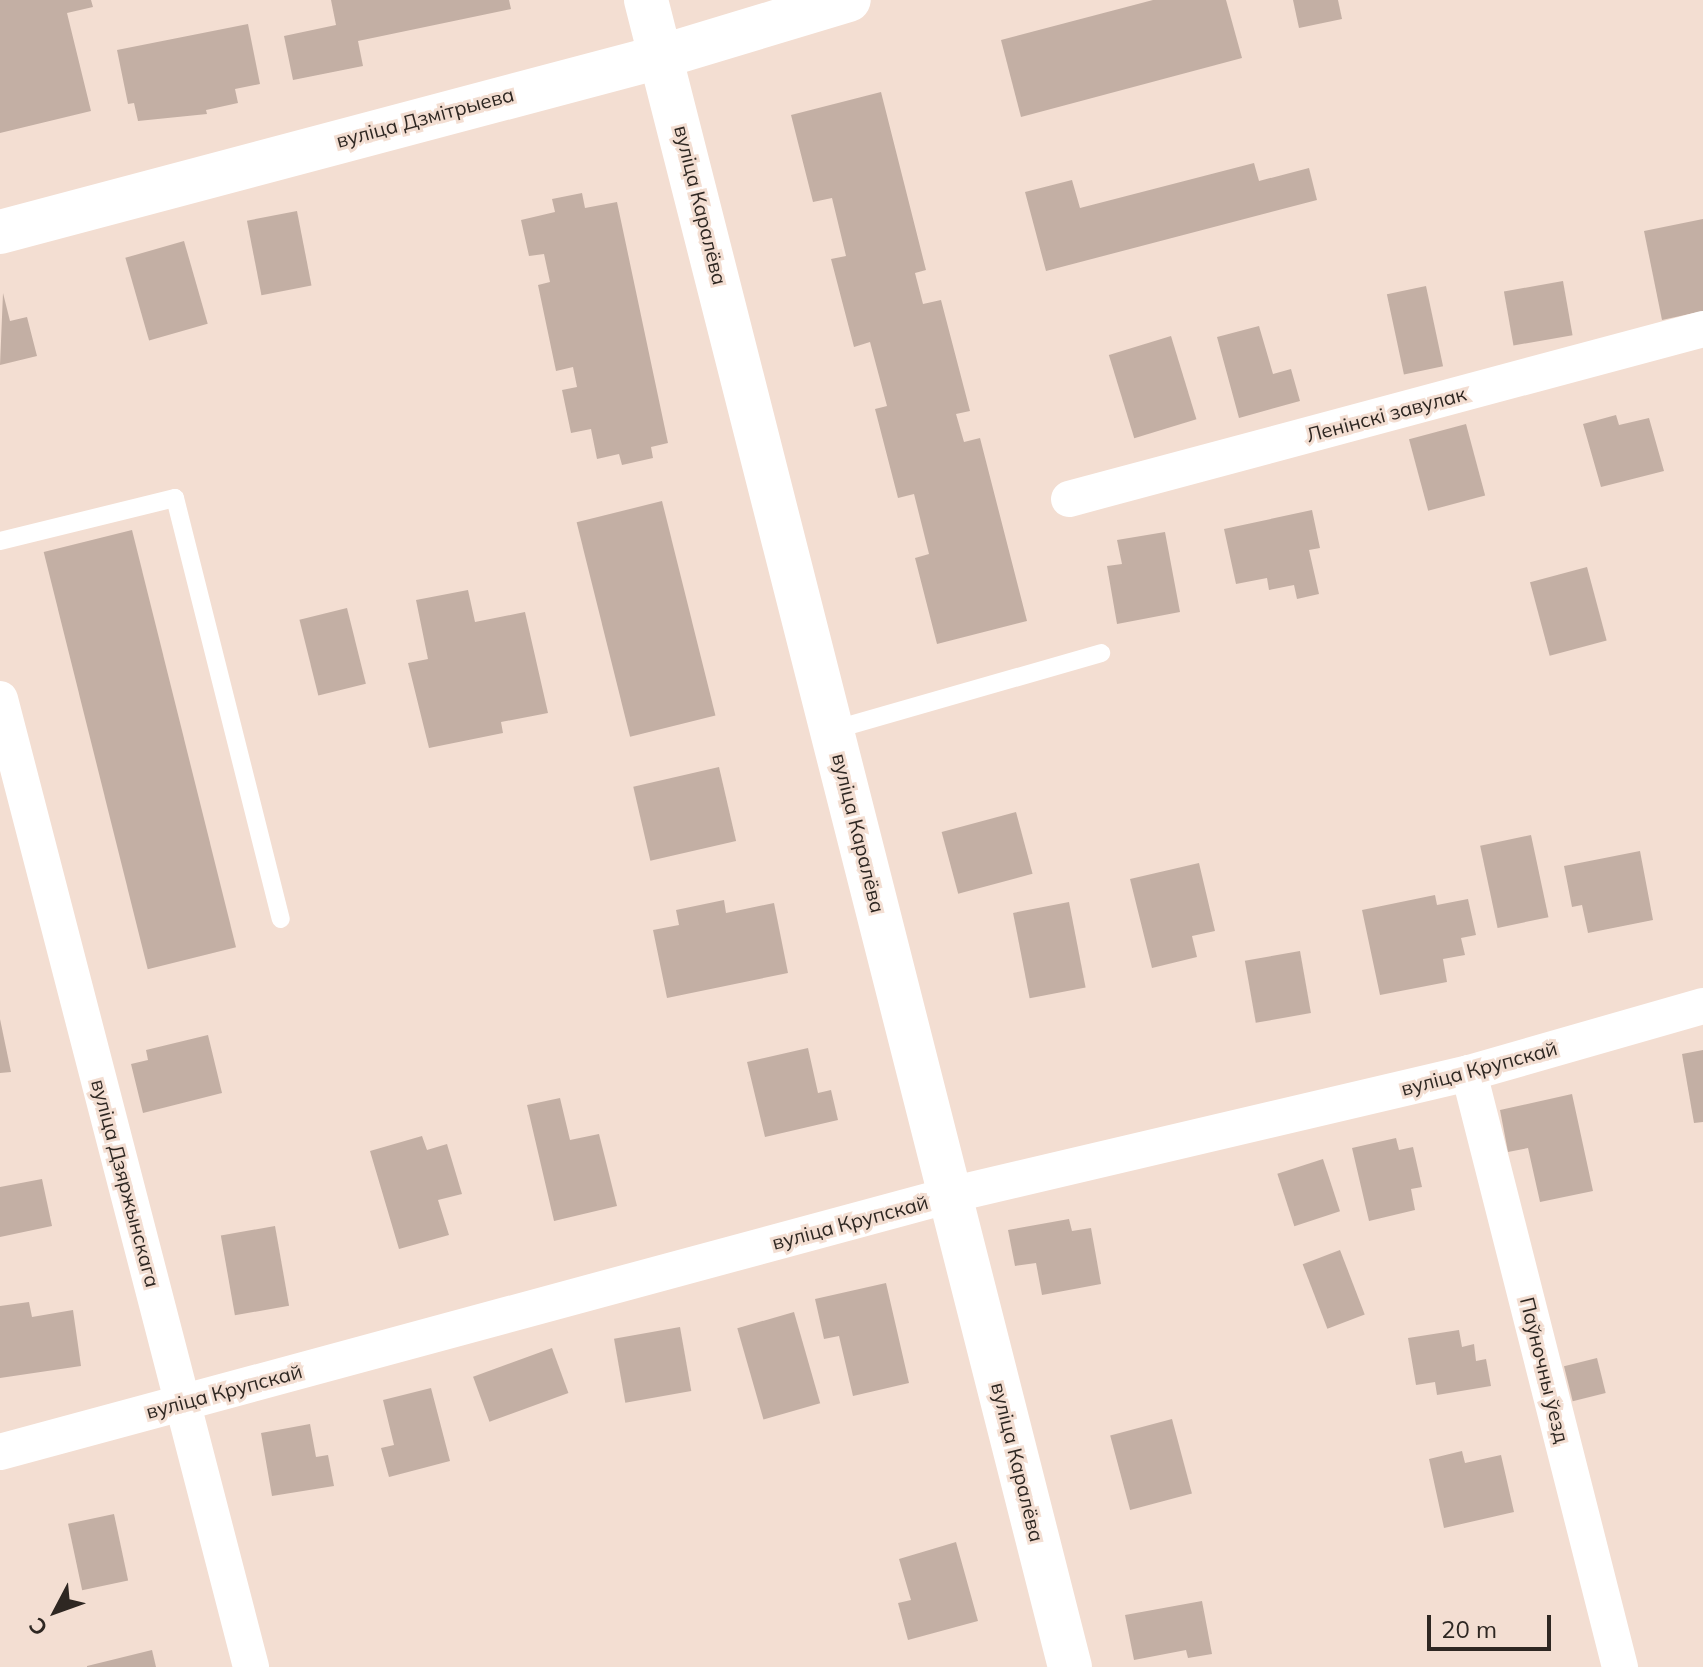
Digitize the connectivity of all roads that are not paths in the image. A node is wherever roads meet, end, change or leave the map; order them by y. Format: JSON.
{"nodes":[{"id":1,"x":646,"y":0,"type":"edge"},
{"id":2,"x":849,"y":0,"type":"edge"},
{"id":3,"x":663,"y":56,"type":"junction"},
{"id":4,"x":0,"y":232,"type":"edge"},
{"id":5,"x":1703,"y":329,"type":"edge"},
{"id":6,"x":1069,"y":499,"type":"dead end"},
{"id":7,"x":0,"y":541,"type":"edge"},
{"id":8,"x":1101,"y":653,"type":"dead end"},
{"id":9,"x":0,"y":699,"type":"edge"},
{"id":10,"x":833,"y":730,"type":"junction"},
{"id":11,"x":281,"y":919,"type":"dead end"},
{"id":12,"x":1703,"y":1006,"type":"edge"},
{"id":13,"x":1469,"y":1073,"type":"junction"},
{"id":14,"x":950,"y":1195,"type":"junction"},
{"id":15,"x":182,"y":1402,"type":"junction"},
{"id":16,"x":0,"y":1452,"type":"edge"},
{"id":17,"x":251,"y":1667,"type":"edge"},
{"id":18,"x":1070,"y":1667,"type":"edge"},
{"id":19,"x":1620,"y":1667,"type":"edge"}],
"edges":[{"from":1,"to":3,"type":"street","name":"вуліца Каралёва"},
{"from":2,"to":3,"type":"street","name":"вуліца Дзмітрыева"},
{"from":3,"to":4,"type":"street","name":"вуліца Дзмітрыева"},
{"from":3,"to":10,"type":"street","name":"вуліца Каралёва"},
{"from":5,"to":6,"type":"street","name":"Ленінскі завулак"},
{"from":7,"to":11,"type":"lane"},
{"from":8,"to":10,"type":"lane"},
{"from":9,"to":15,"type":"street","name":"вуліца Дзяржынскага"},
{"from":10,"to":14,"type":"street","name":"вуліца Каралёва"},
{"from":12,"to":13,"type":"street","name":"вуліца Крупскай"},
{"from":13,"to":14,"type":"street","name":"вуліца Крупскай"},
{"from":13,"to":19,"type":"street","name":"Паўночны ўезд"},
{"from":14,"to":15,"type":"street","name":"вуліца Крупскай"},
{"from":14,"to":18,"type":"street","name":"вуліца Каралёва"},
{"from":15,"to":16,"type":"street","name":"вуліца Крупскай"},
{"from":15,"to":17,"type":"street","name":"вуліца Дзяржынскага"}]}
